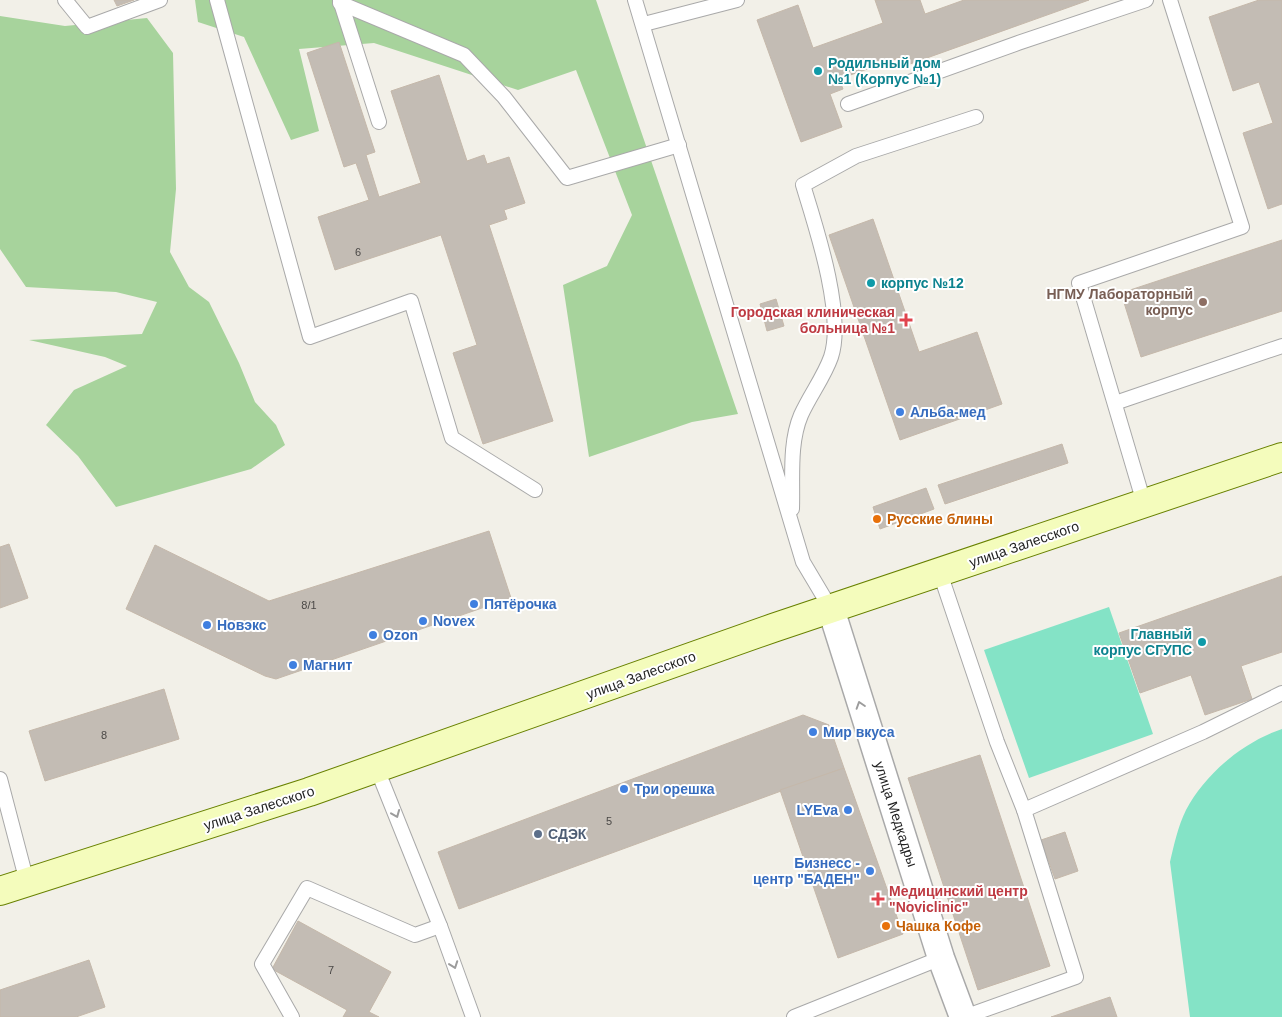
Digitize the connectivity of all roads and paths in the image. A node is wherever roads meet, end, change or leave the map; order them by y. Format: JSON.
{"nodes":[{"id":1,"x":65,"y":0,"type":"edge"},
{"id":2,"x":160,"y":0,"type":"edge"},
{"id":3,"x":217,"y":0,"type":"edge"},
{"id":4,"x":635,"y":0,"type":"edge"},
{"id":5,"x":737,"y":0,"type":"edge"},
{"id":6,"x":1146,"y":0,"type":"edge"},
{"id":7,"x":1170,"y":0,"type":"edge"},
{"id":8,"x":340,"y":1,"type":"edge"},
{"id":9,"x":644,"y":24,"type":"junction"},
{"id":10,"x":848,"y":104,"type":"dead end"},
{"id":11,"x":976,"y":117,"type":"dead end"},
{"id":12,"x":379,"y":122,"type":"dead end"},
{"id":13,"x":679,"y":145,"type":"junction"},
{"id":14,"x":1282,"y":346,"type":"edge"},
{"id":15,"x":1115,"y":403,"type":"junction"},
{"id":16,"x":1282,"y":457,"type":"edge"},
{"id":17,"x":536,"y":490,"type":"dead end"},
{"id":18,"x":1144,"y":503,"type":"junction"},
{"id":19,"x":792,"y":522,"type":"junction"},
{"id":20,"x":940,"y":573,"type":"junction"},
{"id":21,"x":831,"y":609,"type":"junction"},
{"id":22,"x":1282,"y":692,"type":"edge"},
{"id":23,"x":377,"y":769,"type":"junction"},
{"id":24,"x":0,"y":779,"type":"edge"},
{"id":25,"x":1024,"y":810,"type":"junction"},
{"id":26,"x":27,"y":882,"type":"junction"},
{"id":27,"x":0,"y":891,"type":"edge"},
{"id":28,"x":440,"y":926,"type":"junction"},
{"id":29,"x":941,"y":958,"type":"junction"},
{"id":30,"x":292,"y":1017,"type":"edge"},
{"id":31,"x":473,"y":1017,"type":"edge"},
{"id":32,"x":794,"y":1017,"type":"edge"},
{"id":33,"x":964,"y":1017,"type":"edge"}],
"edges":[{"from":1,"to":2,"type":"lane"},
{"from":3,"to":17,"type":"lane"},
{"from":4,"to":9,"type":"lane"},
{"from":5,"to":9,"type":"lane"},
{"from":6,"to":10,"type":"lane"},
{"from":7,"to":15,"type":"lane"},
{"from":8,"to":12,"type":"lane"},
{"from":8,"to":13,"type":"lane"},
{"from":9,"to":13,"type":"lane"},
{"from":11,"to":19,"type":"lane"},
{"from":13,"to":19,"type":"lane"},
{"from":14,"to":15,"type":"lane"},
{"from":15,"to":18,"type":"lane"},
{"from":16,"to":18,"type":"main road","name":"улица Залесского"},
{"from":18,"to":20,"type":"main road","name":"улица Залесского"},
{"from":19,"to":21,"type":"lane"},
{"from":20,"to":21,"type":"main road","name":"улица Залесского"},
{"from":20,"to":25,"type":"lane"},
{"from":21,"to":23,"type":"main road","name":"улица Залесского"},
{"from":29,"to":21,"type":"street","name":"улица Медкадры","one_way":true},
{"from":22,"to":25,"type":"lane"},
{"from":23,"to":26,"type":"main road","name":"улица Залесского"},
{"from":23,"to":28,"type":"lane","one_way":true},
{"from":24,"to":26,"type":"lane"},
{"from":25,"to":33,"type":"lane"},
{"from":26,"to":27,"type":"main road","name":"улица Залесского"},
{"from":28,"to":30,"type":"lane"},
{"from":28,"to":31,"type":"lane","one_way":true},
{"from":29,"to":32,"type":"lane"},
{"from":29,"to":33,"type":"street","name":"улица Медкадры"}]}
